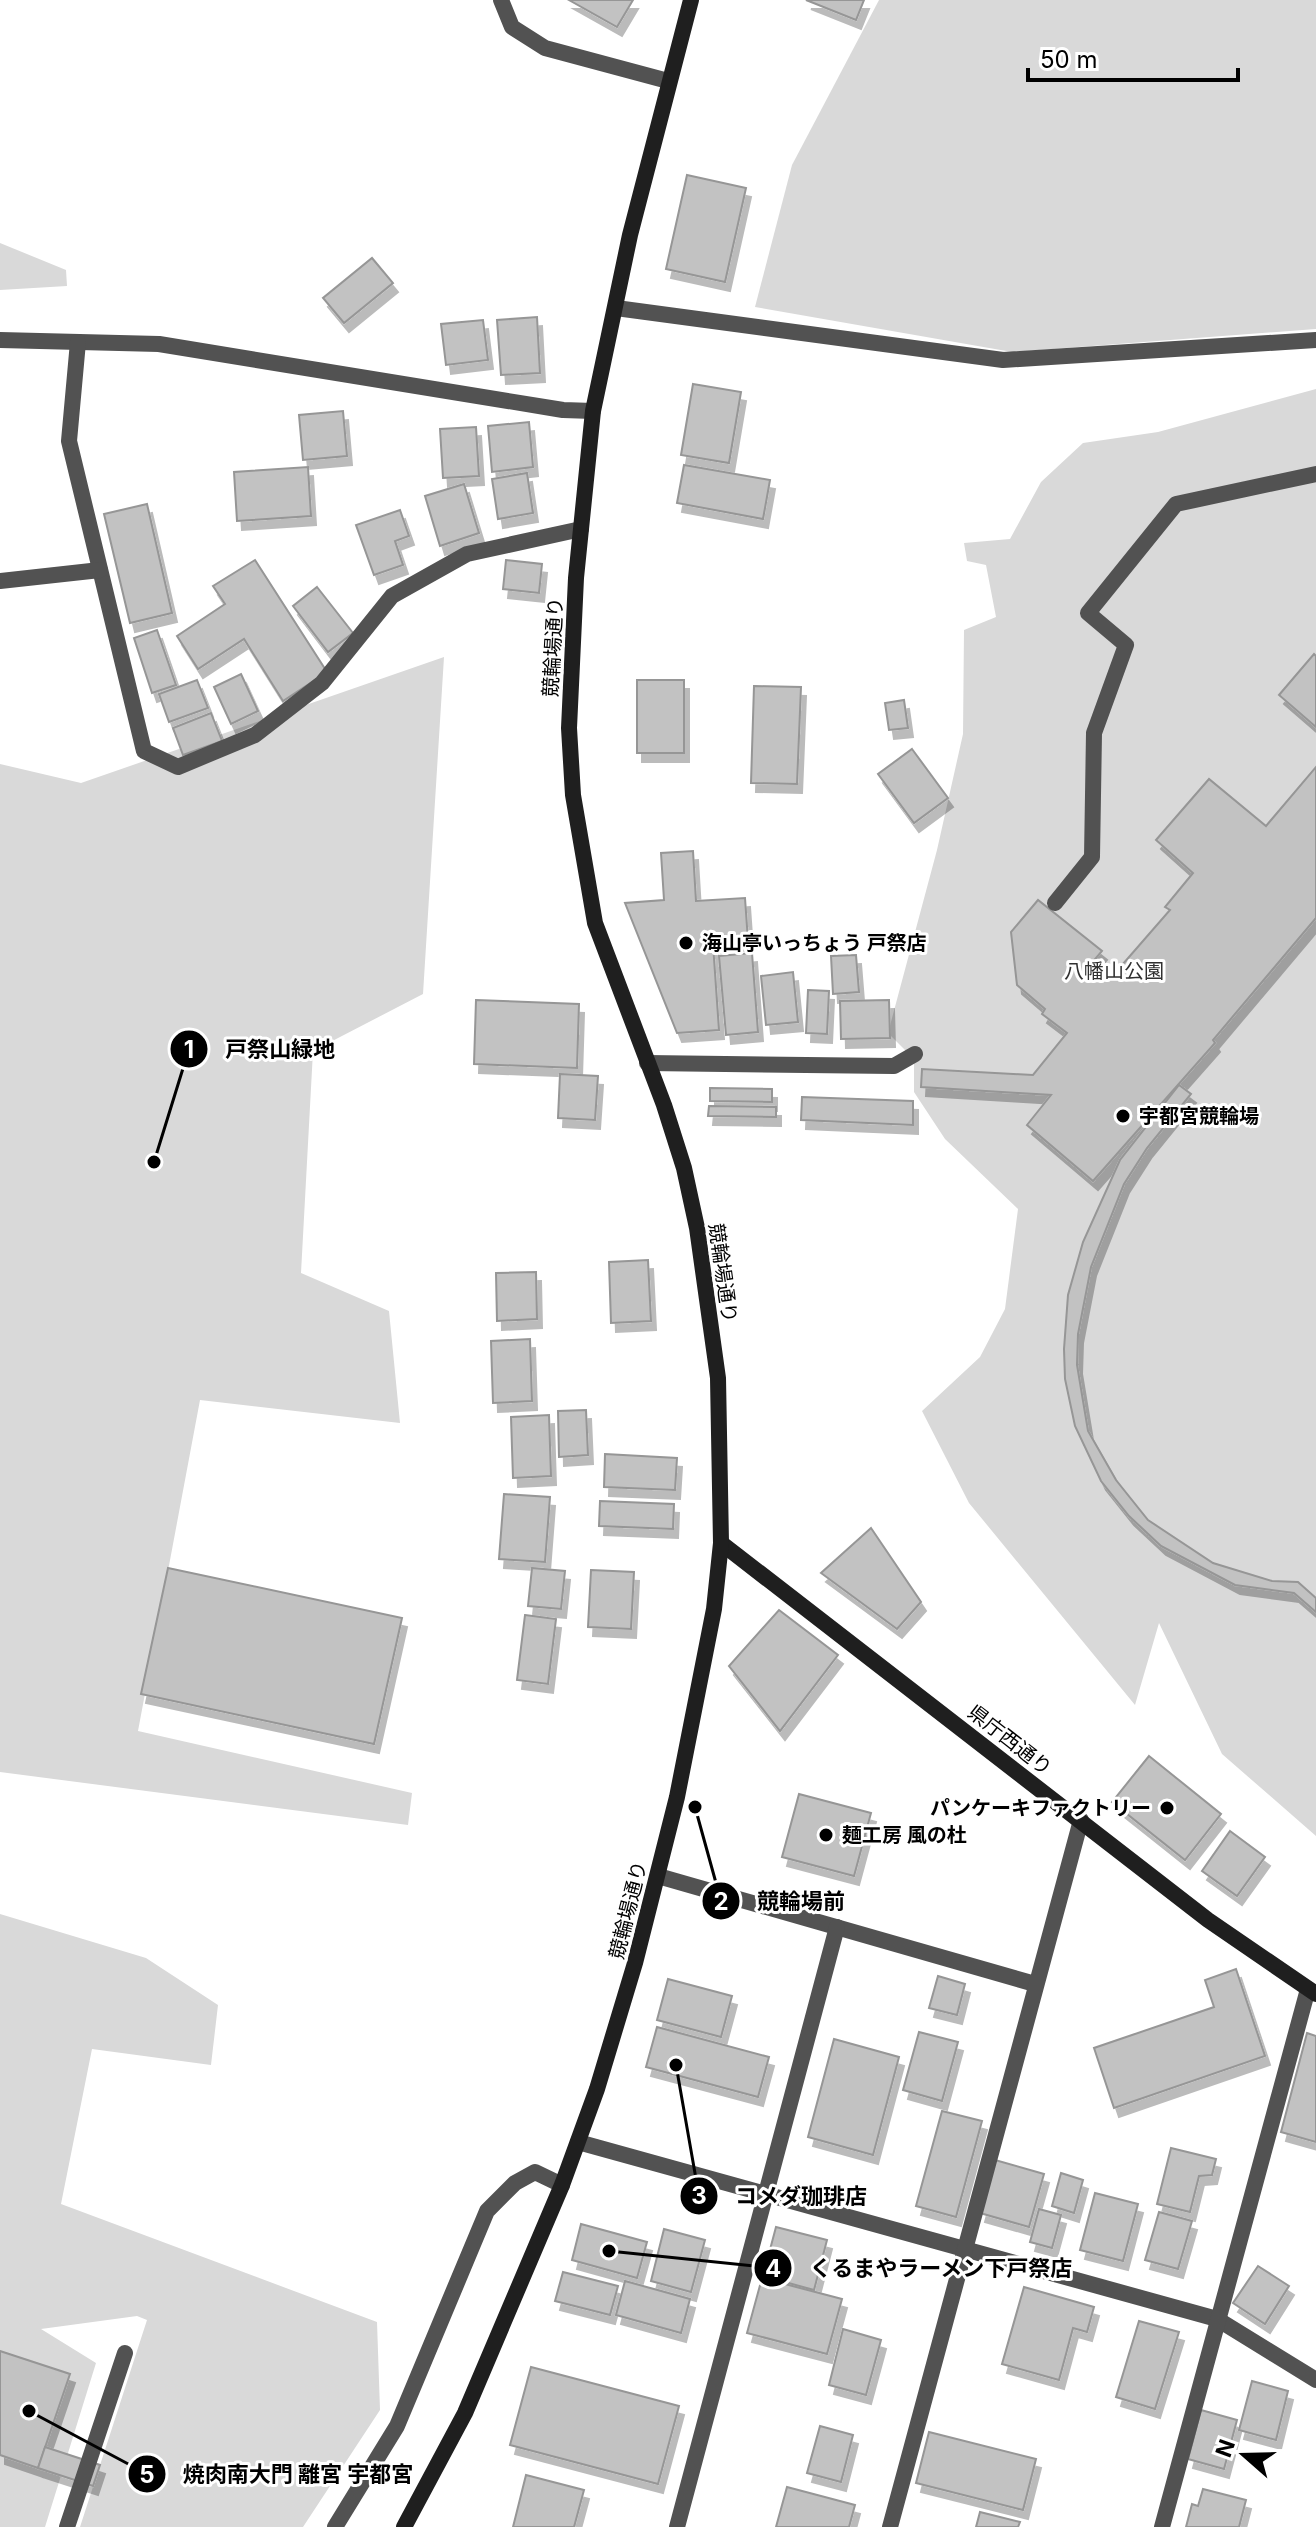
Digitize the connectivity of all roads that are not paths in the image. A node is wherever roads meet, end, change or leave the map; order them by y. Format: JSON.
{"nodes":[{"id":1,"x":501,"y":0,"type":"edge"},
{"id":2,"x":691,"y":0,"type":"edge"},
{"id":3,"x":668,"y":81,"type":"junction"},
{"id":4,"x":616,"y":308,"type":"junction"},
{"id":5,"x":0,"y":340,"type":"edge"},
{"id":6,"x":1316,"y":340,"type":"edge"},
{"id":7,"x":78,"y":342,"type":"junction"},
{"id":8,"x":593,"y":411,"type":"junction"},
{"id":9,"x":1316,"y":474,"type":"edge"},
{"id":10,"x":581,"y":529,"type":"junction"},
{"id":11,"x":100,"y":570,"type":"junction"},
{"id":12,"x":0,"y":581,"type":"edge"},
{"id":13,"x":1055,"y":903,"type":"dead end"},
{"id":14,"x":915,"y":1054,"type":"dead end"},
{"id":15,"x":647,"y":1063,"type":"junction"},
{"id":16,"x":721,"y":1543,"type":"junction"},
{"id":17,"x":1081,"y":1820,"type":"junction"},
{"id":18,"x":658,"y":1876,"type":"junction"},
{"id":19,"x":837,"y":1927,"type":"junction"},
{"id":20,"x":1035,"y":1984,"type":"junction"},
{"id":21,"x":1312,"y":1991,"type":"edge"},
{"id":22,"x":578,"y":2142,"type":"junction"},
{"id":23,"x":562,"y":2185,"type":"junction"},
{"id":24,"x":765,"y":2195,"type":"junction"},
{"id":25,"x":964,"y":2251,"type":"junction"},
{"id":26,"x":1217,"y":2319,"type":"junction"},
{"id":27,"x":125,"y":2353,"type":"dead end"},
{"id":28,"x":1316,"y":2380,"type":"edge"},
{"id":29,"x":67,"y":2527,"type":"edge"},
{"id":30,"x":335,"y":2527,"type":"edge"},
{"id":31,"x":404,"y":2527,"type":"edge"},
{"id":32,"x":677,"y":2527,"type":"edge"},
{"id":33,"x":890,"y":2527,"type":"edge"},
{"id":34,"x":1162,"y":2527,"type":"edge"}],
"edges":[{"from":1,"to":3,"type":"street"},
{"from":2,"to":3,"type":"street","name":"競輪場通り"},
{"from":3,"to":4,"type":"street","name":"競輪場通り"},
{"from":4,"to":6,"type":"street"},
{"from":4,"to":8,"type":"street","name":"競輪場通り"},
{"from":5,"to":7,"type":"street"},
{"from":7,"to":8,"type":"street"},
{"from":7,"to":11,"type":"street"},
{"from":8,"to":10,"type":"street","name":"競輪場通り"},
{"from":9,"to":13,"type":"street"},
{"from":10,"to":11,"type":"street"},
{"from":10,"to":15,"type":"street","name":"競輪場通り"},
{"from":11,"to":12,"type":"street"},
{"from":14,"to":15,"type":"street"},
{"from":15,"to":16,"type":"street","name":"競輪場通り"},
{"from":16,"to":17,"type":"street","name":"県庁西通り"},
{"from":16,"to":18,"type":"street","name":"競輪場通り"},
{"from":17,"to":20,"type":"street"},
{"from":17,"to":21,"type":"street","name":"県庁西通り"},
{"from":18,"to":19,"type":"street"},
{"from":18,"to":22,"type":"street","name":"競輪場通り"},
{"from":19,"to":20,"type":"street"},
{"from":19,"to":24,"type":"street"},
{"from":20,"to":25,"type":"street"},
{"from":21,"to":26,"type":"street"},
{"from":22,"to":23,"type":"street","name":"競輪場通り"},
{"from":22,"to":24,"type":"street"},
{"from":23,"to":30,"type":"street"},
{"from":23,"to":31,"type":"street","name":"競輪場通り"},
{"from":24,"to":25,"type":"street"},
{"from":24,"to":32,"type":"street"},
{"from":25,"to":26,"type":"street"},
{"from":25,"to":33,"type":"street"},
{"from":26,"to":28,"type":"street"},
{"from":26,"to":34,"type":"street"},
{"from":27,"to":29,"type":"street"}]}
